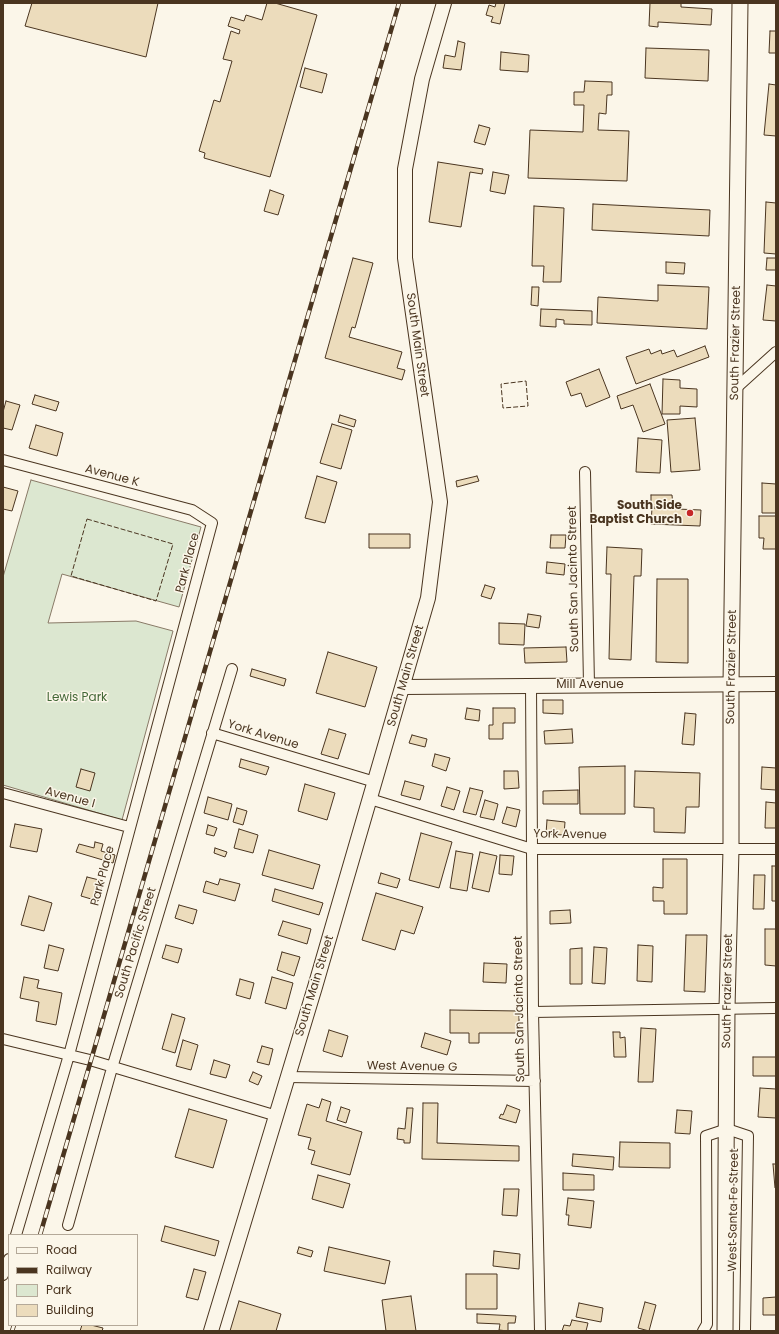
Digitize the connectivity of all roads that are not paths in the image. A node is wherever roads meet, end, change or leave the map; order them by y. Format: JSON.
{"nodes":[{"id":1,"x":444,"y":3,"type":"edge"},
{"id":2,"x":740,"y":3,"type":"edge"},
{"id":3,"x":776,"y":352,"type":"edge"},
{"id":4,"x":735,"y":389,"type":"junction"},
{"id":5,"x":3,"y":460,"type":"edge"},
{"id":6,"x":584,"y":472,"type":"dead end"},
{"id":7,"x":212,"y":523,"type":"joint"},
{"id":8,"x":232,"y":669,"type":"dead end"},
{"id":9,"x":731,"y":684,"type":"junction"},
{"id":10,"x":776,"y":684,"type":"edge"},
{"id":11,"x":532,"y":685,"type":"junction"},
{"id":12,"x":589,"y":685,"type":"junction"},
{"id":13,"x":404,"y":687,"type":"junction"},
{"id":14,"x":212,"y":733,"type":"junction"},
{"id":15,"x":375,"y":782,"type":"junction"},
{"id":16,"x":3,"y":793,"type":"edge"},
{"id":17,"x":370,"y":799,"type":"junction"},
{"id":18,"x":129,"y":827,"type":"junction"},
{"id":19,"x":776,"y":848,"type":"edge"},
{"id":20,"x":532,"y":849,"type":"junction"},
{"id":21,"x":731,"y":849,"type":"junction"},
{"id":22,"x":727,"y":1008,"type":"junction"},
{"id":23,"x":776,"y":1008,"type":"edge"},
{"id":24,"x":533,"y":1012,"type":"junction"},
{"id":25,"x":3,"y":1039,"type":"edge"},
{"id":26,"x":69,"y":1055,"type":"junction"},
{"id":27,"x":112,"y":1068,"type":"junction"},
{"id":28,"x":288,"y":1077,"type":"junction"},
{"id":29,"x":535,"y":1081,"type":"junction"},
{"id":30,"x":276,"y":1116,"type":"junction"},
{"id":31,"x":727,"y":1129,"type":"junction"},
{"id":32,"x":68,"y":1225,"type":"dead end"},
{"id":33,"x":16,"y":1234,"type":"edge"},
{"id":34,"x":8,"y":1262,"type":"edge"},
{"id":35,"x":3,"y":1275,"type":"edge"},
{"id":36,"x":211,"y":1331,"type":"edge"},
{"id":37,"x":540,"y":1331,"type":"edge"},
{"id":38,"x":703,"y":1331,"type":"edge"},
{"id":39,"x":725,"y":1331,"type":"edge"},
{"id":40,"x":745,"y":1331,"type":"edge"}],
"edges":[{"from":1,"to":13,"type":"street","name":"South Main Street"},
{"from":2,"to":4,"type":"main road","name":"South Frazier Street"},
{"from":3,"to":4,"type":"street"},
{"from":4,"to":9,"type":"main road","name":"South Frazier Street"},
{"from":5,"to":7,"type":"street","name":"Avenue K"},
{"from":6,"to":12,"type":"street","name":"South San Jacinto Street"},
{"from":7,"to":18,"type":"street","name":"Park Place"},
{"from":8,"to":14,"type":"street","name":"South Pacific Street"},
{"from":9,"to":10,"type":"street","name":"Mill Avenue"},
{"from":9,"to":12,"type":"street","name":"Mill Avenue"},
{"from":9,"to":21,"type":"main road","name":"South Frazier Street"},
{"from":11,"to":12,"type":"street","name":"Mill Avenue"},
{"from":11,"to":13,"type":"street","name":"Mill Avenue"},
{"from":11,"to":20,"type":"street","name":"South San Jacinto Street"},
{"from":13,"to":15,"type":"street","name":"South Main Street"},
{"from":14,"to":15,"type":"street","name":"York Avenue"},
{"from":14,"to":27,"type":"street","name":"South Pacific Street"},
{"from":15,"to":17,"type":"street","name":"South Main Street"},
{"from":16,"to":18,"type":"street","name":"Avenue I"},
{"from":17,"to":20,"type":"street","name":"York Avenue"},
{"from":17,"to":28,"type":"street","name":"South Main Street"},
{"from":18,"to":26,"type":"street","name":"Park Place"},
{"from":19,"to":21,"type":"street","name":"York Avenue"},
{"from":20,"to":21,"type":"street","name":"York Avenue"},
{"from":20,"to":24,"type":"street","name":"South San Jacinto Street"},
{"from":21,"to":22,"type":"main road","name":"South Frazier Street"},
{"from":22,"to":23,"type":"street"},
{"from":22,"to":24,"type":"street"},
{"from":22,"to":31,"type":"main road","name":"South Frazier Street"},
{"from":24,"to":29,"type":"street","name":"South San Jacinto Street"},
{"from":25,"to":26,"type":"street"},
{"from":26,"to":27,"type":"street"},
{"from":26,"to":33,"type":"street","name":"Park Place"},
{"from":27,"to":30,"type":"street"},
{"from":27,"to":32,"type":"street","name":"South Pacific Street"},
{"from":28,"to":29,"type":"street","name":"West Avenue G"},
{"from":28,"to":30,"type":"street","name":"South Main Street"},
{"from":29,"to":37,"type":"street","name":"South San Jacinto Street"},
{"from":30,"to":36,"type":"street","name":"South Main Street"},
{"from":31,"to":38,"type":"street"},
{"from":31,"to":39,"type":"main road","name":"South Frazier Street"},
{"from":31,"to":40,"type":"street","name":"West Santa Fe Street"},
{"from":34,"to":35,"type":"street"}]}
